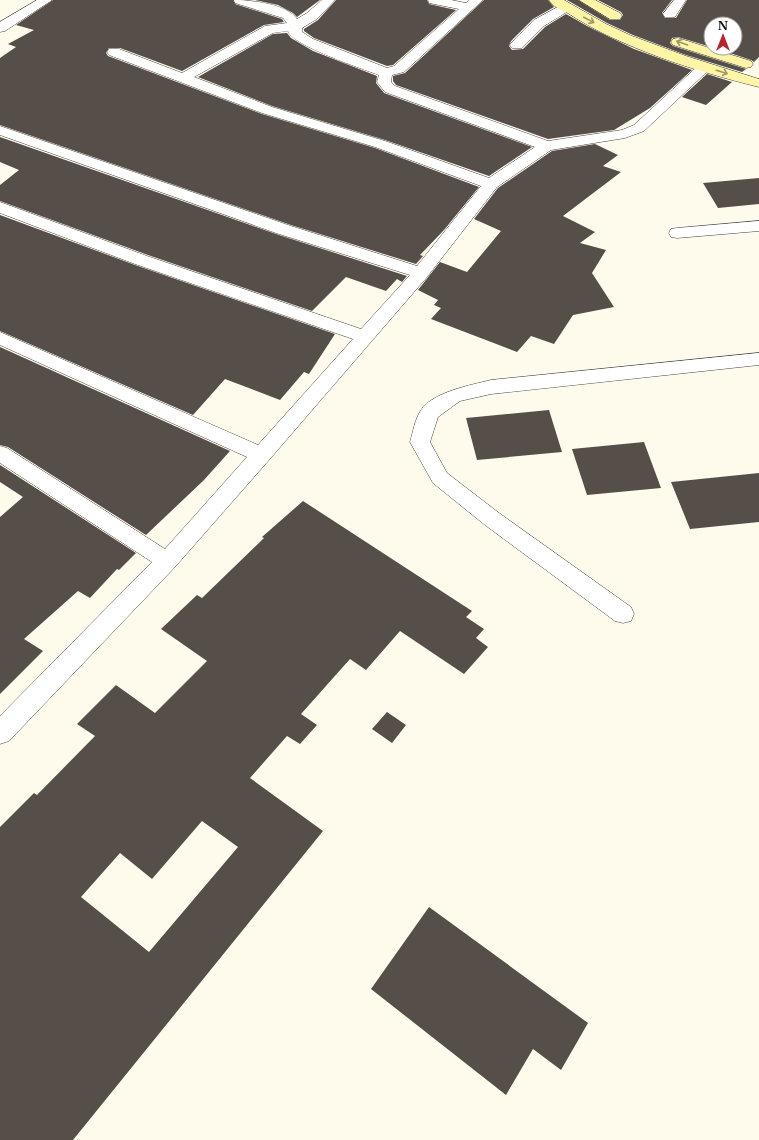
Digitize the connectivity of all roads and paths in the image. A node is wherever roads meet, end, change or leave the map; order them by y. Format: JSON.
{"nodes":[{"id":1,"x":46,"y":0,"type":"edge"},
{"id":2,"x":240,"y":0,"type":"edge"},
{"id":3,"x":329,"y":0,"type":"edge"},
{"id":4,"x":434,"y":0,"type":"edge"},
{"id":5,"x":585,"y":0,"type":"edge"},
{"id":6,"x":680,"y":0,"type":"edge"},
{"id":7,"x":560,"y":3,"type":"edge"},
{"id":8,"x":473,"y":4,"type":"edge"},
{"id":9,"x":670,"y":14,"type":"dead end"},
{"id":10,"x":624,"y":20,"type":"dead end"},
{"id":11,"x":295,"y":26,"type":"junction"},
{"id":12,"x":0,"y":28,"type":"edge"},
{"id":13,"x":666,"y":37,"type":"dead end"},
{"id":14,"x":517,"y":45,"type":"dead end"},
{"id":15,"x":114,"y":52,"type":"dead end"},
{"id":16,"x":705,"y":67,"type":"junction"},
{"id":17,"x":759,"y":68,"type":"edge"},
{"id":18,"x":386,"y":73,"type":"junction"},
{"id":19,"x":183,"y":78,"type":"junction"},
{"id":20,"x":759,"y":84,"type":"edge"},
{"id":21,"x":0,"y":130,"type":"edge"},
{"id":22,"x":547,"y":146,"type":"junction"},
{"id":23,"x":491,"y":184,"type":"junction"},
{"id":24,"x":0,"y":207,"type":"edge"},
{"id":25,"x":759,"y":226,"type":"edge"},
{"id":26,"x":677,"y":233,"type":"dead end"},
{"id":27,"x":421,"y":273,"type":"junction"},
{"id":28,"x":366,"y":337,"type":"junction"},
{"id":29,"x":0,"y":338,"type":"edge"},
{"id":30,"x":759,"y":359,"type":"edge"},
{"id":31,"x":0,"y":453,"type":"edge"},
{"id":32,"x":262,"y":455,"type":"junction"},
{"id":33,"x":168,"y":561,"type":"junction"},
{"id":34,"x":623,"y":614,"type":"dead end"},
{"id":35,"x":0,"y":733,"type":"edge"}],
"edges":[{"from":1,"to":12,"type":"street"},
{"from":2,"to":11,"type":"street"},
{"from":3,"to":11,"type":"street"},
{"from":4,"to":8,"type":"street"},
{"from":5,"to":10,"type":"main road"},
{"from":6,"to":9,"type":"street"},
{"from":7,"to":14,"type":"street"},
{"from":7,"to":16,"type":"main road","one_way":true},
{"from":8,"to":18,"type":"street"},
{"from":11,"to":18,"type":"street"},
{"from":11,"to":19,"type":"street"},
{"from":17,"to":13,"type":"main road","one_way":true},
{"from":15,"to":19,"type":"street"},
{"from":16,"to":20,"type":"main road","one_way":true},
{"from":16,"to":22,"type":"street"},
{"from":18,"to":22,"type":"street"},
{"from":19,"to":23,"type":"street"},
{"from":21,"to":27,"type":"street"},
{"from":22,"to":23,"type":"street"},
{"from":23,"to":27,"type":"street"},
{"from":24,"to":28,"type":"street"},
{"from":25,"to":26,"type":"street"},
{"from":27,"to":28,"type":"street"},
{"from":28,"to":32,"type":"street"},
{"from":29,"to":32,"type":"street"},
{"from":30,"to":34,"type":"street"},
{"from":31,"to":33,"type":"street"},
{"from":32,"to":33,"type":"street"},
{"from":33,"to":35,"type":"street"}]}
